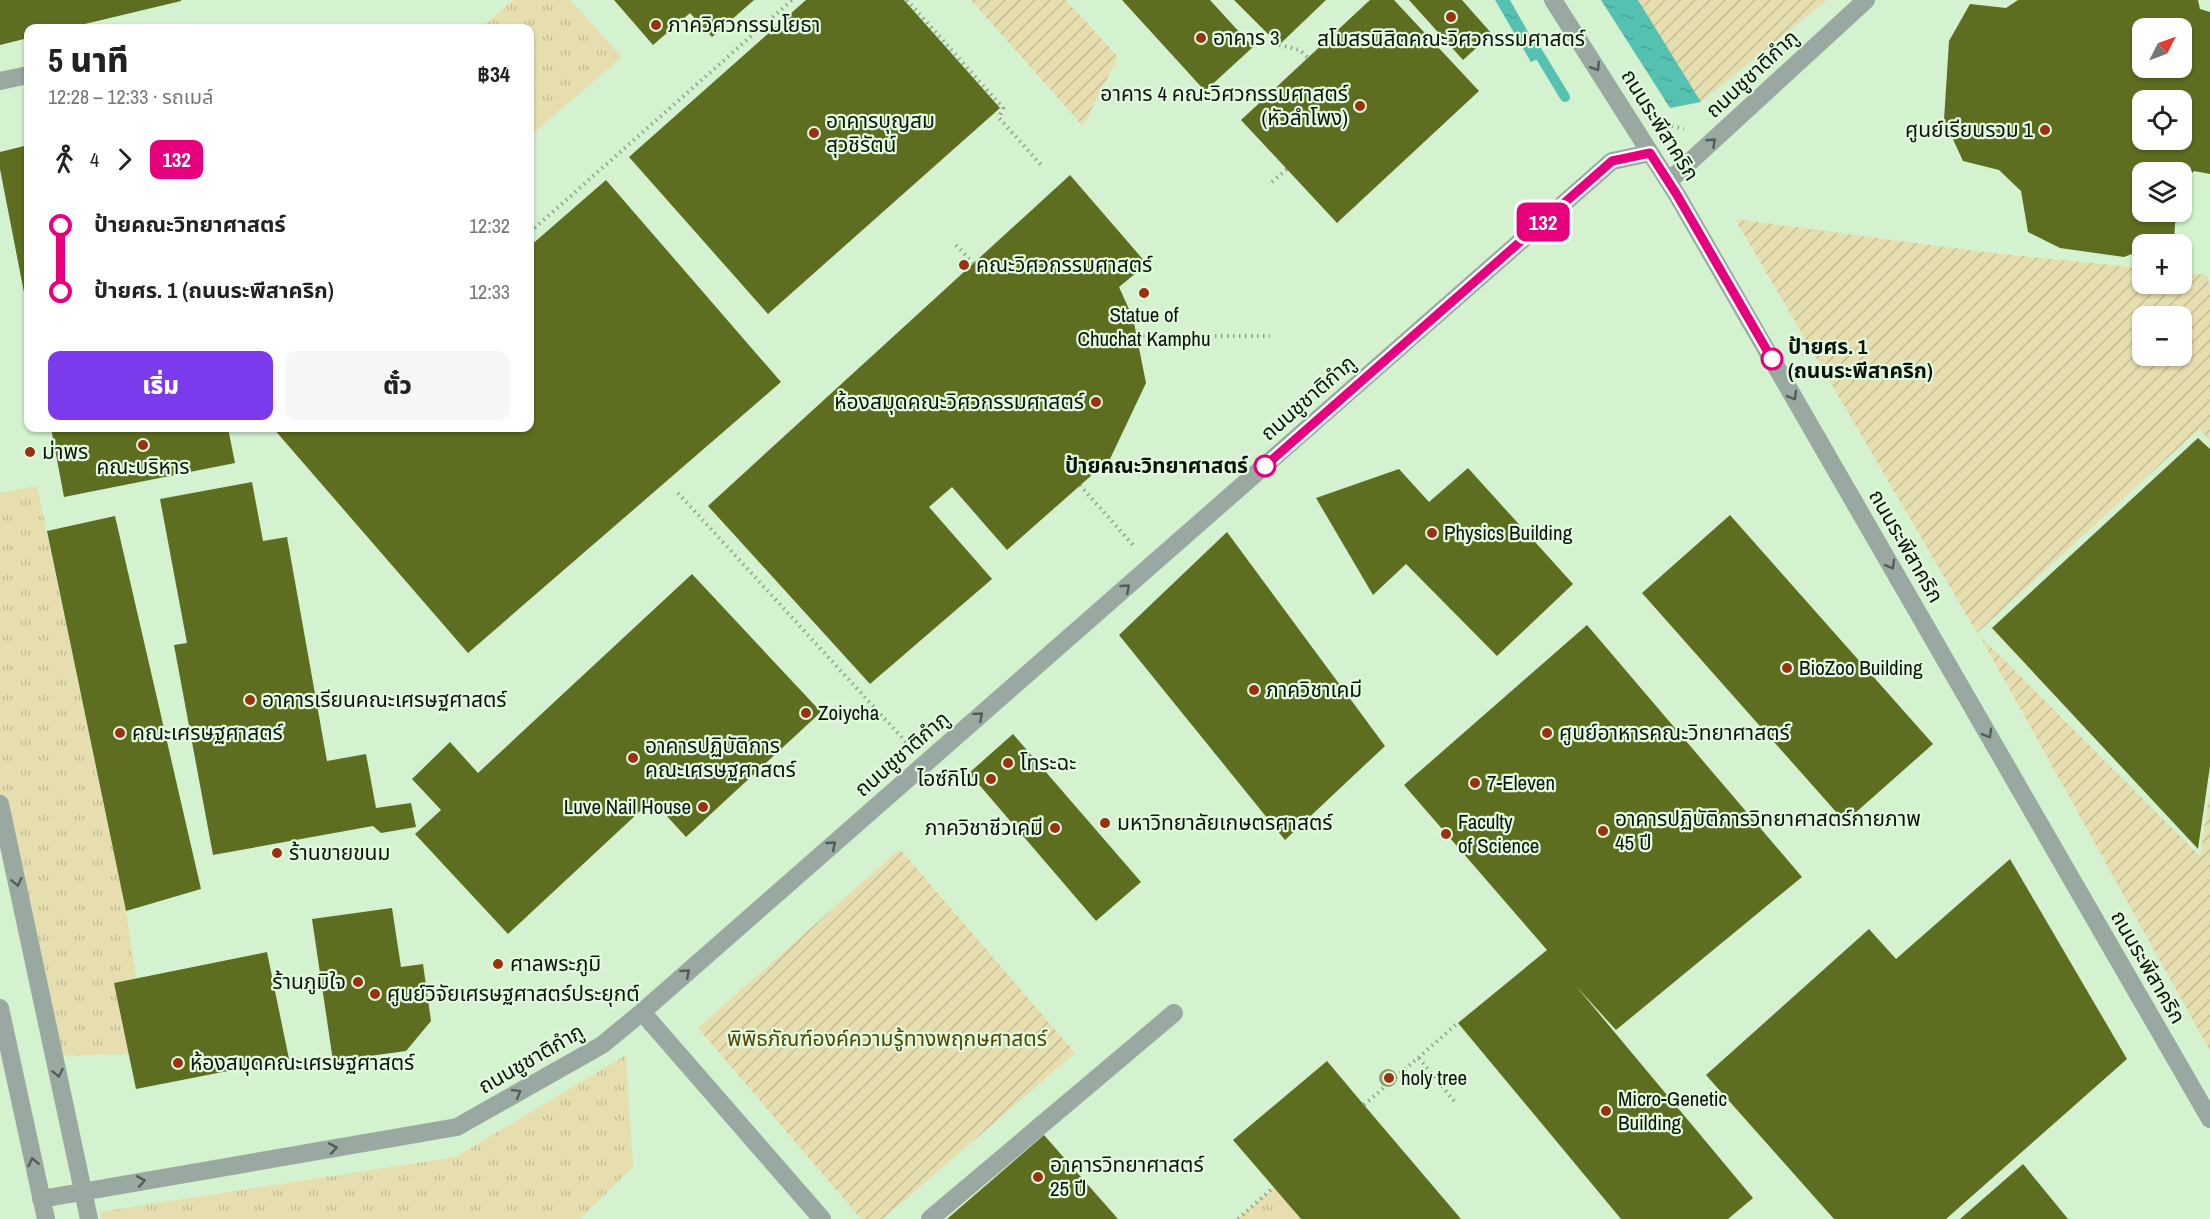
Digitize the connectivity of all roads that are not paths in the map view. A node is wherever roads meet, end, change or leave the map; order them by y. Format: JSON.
{"nodes":[{"id":1,"x":1553,"y":0,"type":"edge"},
{"id":2,"x":1866,"y":0,"type":"edge"},
{"id":3,"x":24,"y":76,"type":"edge"},
{"id":4,"x":0,"y":81,"type":"edge"},
{"id":5,"x":1650,"y":153,"type":"junction"},
{"id":6,"x":1669,"y":181,"type":"junction"},
{"id":7,"x":0,"y":804,"type":"edge"},
{"id":8,"x":0,"y":1008,"type":"edge"},
{"id":9,"x":642,"y":1012,"type":"junction"},
{"id":10,"x":1174,"y":1013,"type":"dead end"},
{"id":11,"x":2210,"y":1119,"type":"edge"},
{"id":12,"x":83,"y":1191,"type":"junction"},
{"id":13,"x":41,"y":1199,"type":"junction"},
{"id":14,"x":46,"y":1219,"type":"edge"},
{"id":15,"x":89,"y":1219,"type":"edge"},
{"id":16,"x":822,"y":1219,"type":"edge"},
{"id":17,"x":930,"y":1219,"type":"edge"}],
"edges":[{"from":1,"to":5,"type":"street","name":"ถนนระพีสาคริก","one_way":true},
{"from":6,"to":2,"type":"street","name":"ถนนชูชาติกำภู","one_way":true},
{"from":3,"to":4,"type":"street"},
{"from":5,"to":6,"type":"street","name":"ถนนระพีสาคริก"},
{"from":9,"to":5,"type":"street","name":"ถนนชูชาติกำภู","one_way":true},
{"from":6,"to":11,"type":"street","name":"ถนนระพีสาคริก","one_way":true},
{"from":7,"to":12,"type":"street","one_way":true},
{"from":13,"to":8,"type":"street","one_way":true},
{"from":12,"to":9,"type":"street","name":"ถนนชูชาติกำภู","one_way":true},
{"from":9,"to":16,"type":"street"},
{"from":10,"to":17,"type":"street"},
{"from":12,"to":13,"type":"street","name":"ถนนชูชาติกำภู"},
{"from":12,"to":15,"type":"street"},
{"from":13,"to":14,"type":"street"}]}
